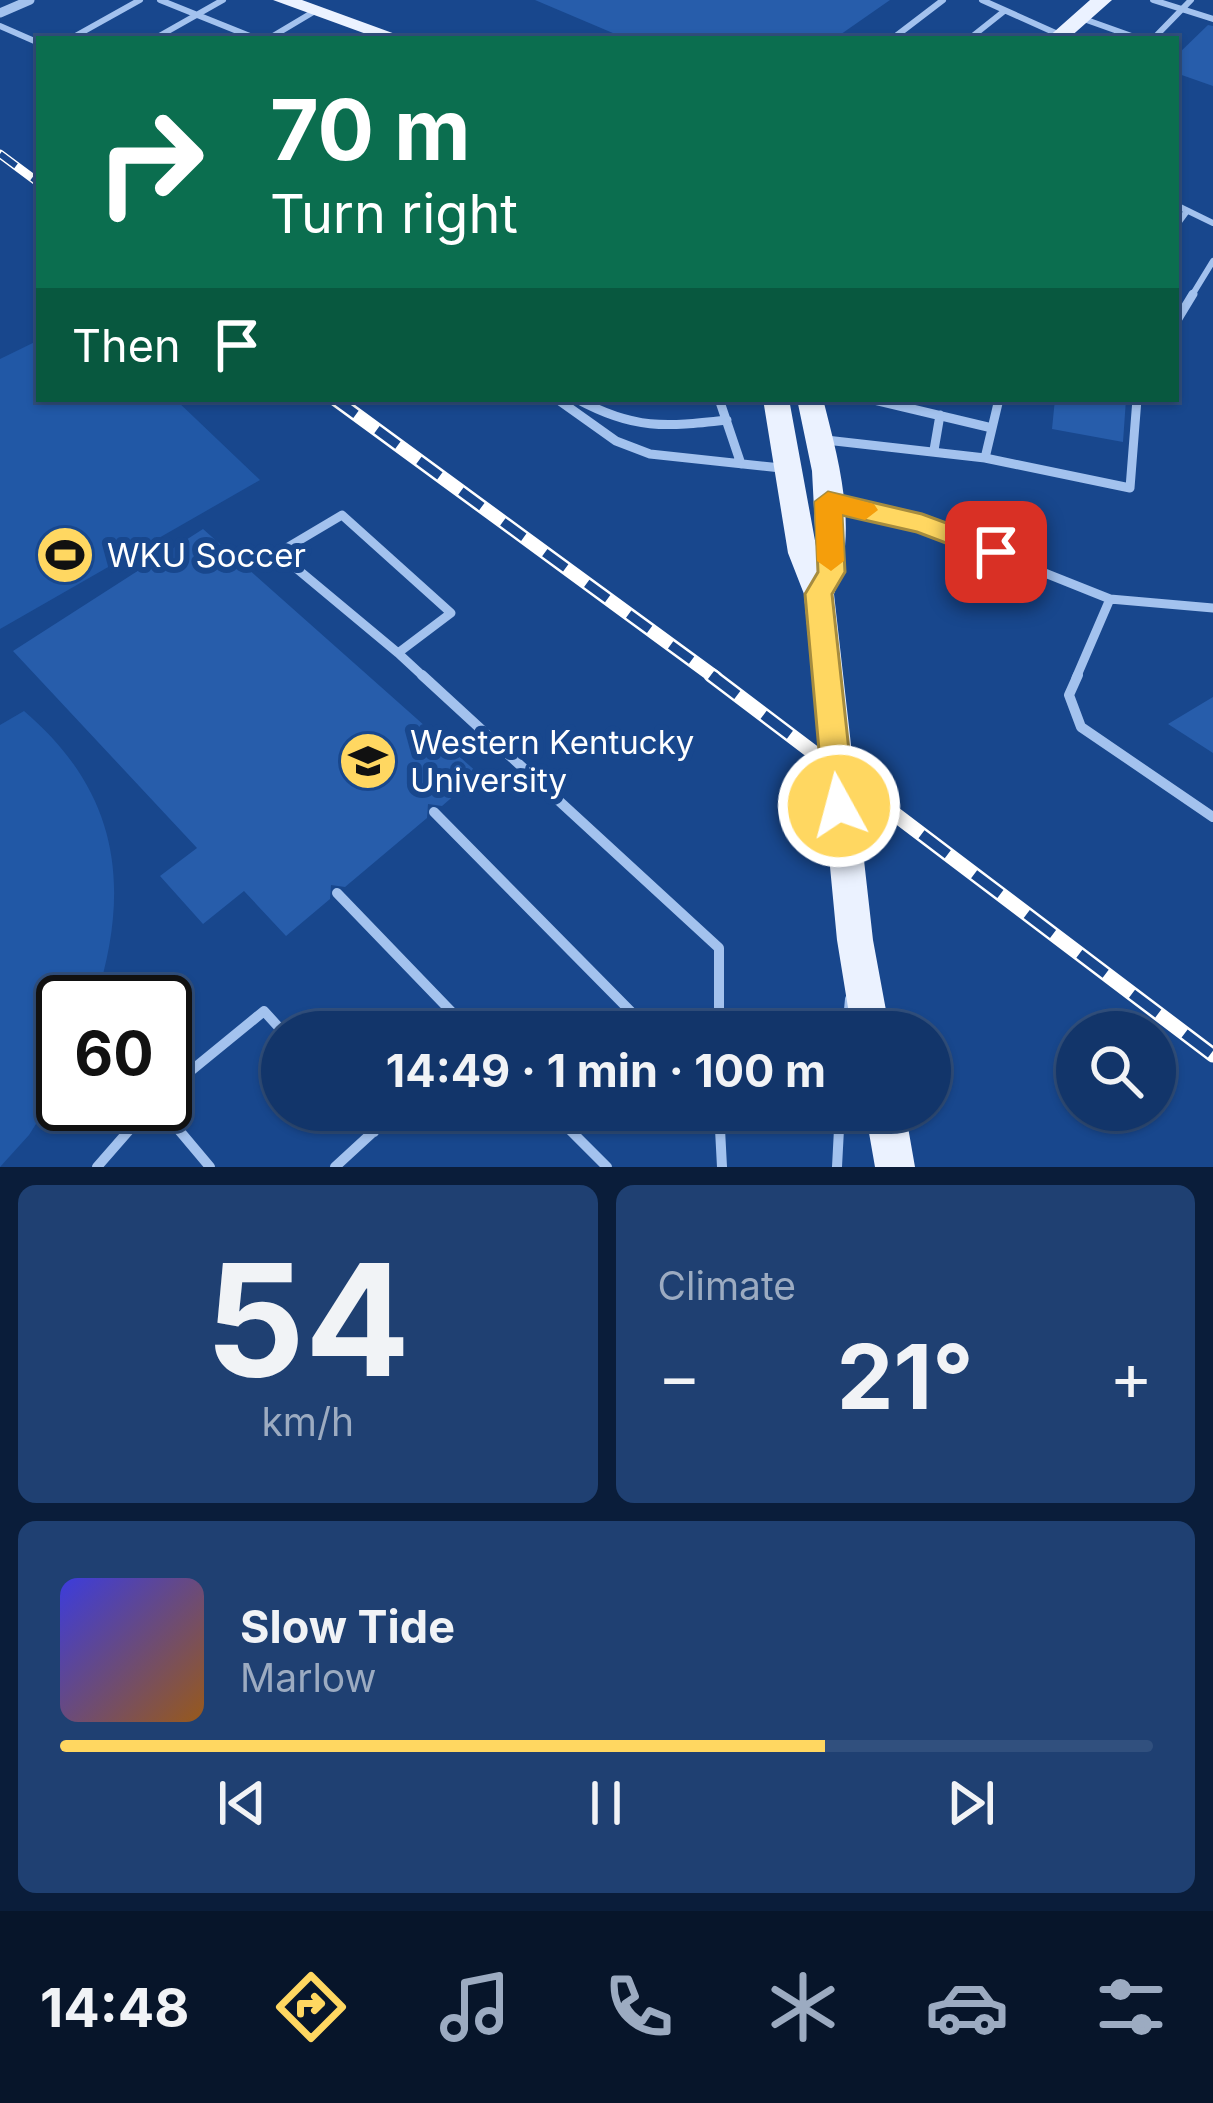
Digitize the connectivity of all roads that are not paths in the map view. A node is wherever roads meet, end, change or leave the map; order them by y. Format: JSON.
{"nodes":[{"id":1,"x":30,"y":0,"type":"edge"},
{"id":2,"x":140,"y":0,"type":"edge"},
{"id":3,"x":160,"y":0,"type":"edge"},
{"id":4,"x":223,"y":0,"type":"edge"},
{"id":5,"x":283,"y":0,"type":"edge"},
{"id":6,"x":943,"y":0,"type":"edge"},
{"id":7,"x":982,"y":0,"type":"edge"},
{"id":8,"x":1102,"y":0,"type":"edge"},
{"id":9,"x":1153,"y":0,"type":"edge"},
{"id":10,"x":1191,"y":0,"type":"edge"},
{"id":11,"x":1181,"y":9,"type":"junction"},
{"id":12,"x":315,"y":10,"type":"junction"},
{"id":13,"x":1004,"y":12,"type":"junction"},
{"id":14,"x":0,"y":13,"type":"edge"},
{"id":15,"x":197,"y":15,"type":"junction"},
{"id":16,"x":1081,"y":18,"type":"junction"},
{"id":17,"x":1213,"y":19,"type":"edge"},
{"id":18,"x":0,"y":26,"type":"edge"},
{"id":19,"x":370,"y":35,"type":"edge"},
{"id":20,"x":75,"y":36,"type":"edge"},
{"id":21,"x":159,"y":36,"type":"edge"},
{"id":22,"x":249,"y":36,"type":"edge"},
{"id":23,"x":273,"y":36,"type":"edge"},
{"id":24,"x":896,"y":36,"type":"edge"},
{"id":25,"x":974,"y":36,"type":"edge"},
{"id":26,"x":1056,"y":36,"type":"edge"},
{"id":27,"x":1059,"y":36,"type":"edge"},
{"id":28,"x":1132,"y":36,"type":"edge"},
{"id":29,"x":1156,"y":36,"type":"edge"},
{"id":30,"x":36,"y":42,"type":"edge"},
{"id":31,"x":1179,"y":207,"type":"edge"},
{"id":32,"x":1187,"y":211,"type":"junction"},
{"id":33,"x":1179,"y":222,"type":"edge"},
{"id":34,"x":1213,"y":223,"type":"edge"},
{"id":35,"x":1213,"y":262,"type":"edge"},
{"id":36,"x":1179,"y":317,"type":"edge"},
{"id":37,"x":561,"y":402,"type":"edge"},
{"id":38,"x":582,"y":402,"type":"edge"},
{"id":39,"x":720,"y":402,"type":"edge"},
{"id":40,"x":777,"y":402,"type":"edge"},
{"id":41,"x":811,"y":402,"type":"edge"},
{"id":42,"x":883,"y":402,"type":"edge"},
{"id":43,"x":998,"y":402,"type":"edge"},
{"id":44,"x":1137,"y":402,"type":"edge"},
{"id":45,"x":940,"y":415,"type":"junction"},
{"id":46,"x":727,"y":420,"type":"junction"},
{"id":47,"x":992,"y":428,"type":"junction"},
{"id":48,"x":820,"y":439,"type":"junction"},
{"id":49,"x":934,"y":450,"type":"junction"},
{"id":50,"x":985,"y":458,"type":"junction"},
{"id":51,"x":741,"y":464,"type":"junction"},
{"id":52,"x":792,"y":469,"type":"junction"},
{"id":53,"x":828,"y":502,"type":"junction"},
{"id":54,"x":819,"y":594,"type":"junction"},
{"id":55,"x":1110,"y":599,"type":"junction"},
{"id":56,"x":1213,"y":608,"type":"edge"},
{"id":57,"x":398,"y":653,"type":"junction"},
{"id":58,"x":434,"y":812,"type":"dead end"},
{"id":59,"x":1213,"y":817,"type":"edge"},
{"id":60,"x":337,"y":893,"type":"dead end"},
{"id":61,"x":855,"y":940,"type":"junction"},
{"id":62,"x":452,"y":1011,"type":"edge"},
{"id":63,"x":630,"y":1011,"type":"edge"},
{"id":64,"x":719,"y":1011,"type":"edge"},
{"id":65,"x":849,"y":1011,"type":"edge"},
{"id":66,"x":867,"y":1011,"type":"edge"},
{"id":67,"x":261,"y":1013,"type":"edge"},
{"id":68,"x":192,"y":1070,"type":"edge"},
{"id":69,"x":130,"y":1131,"type":"edge"},
{"id":70,"x":178,"y":1131,"type":"edge"},
{"id":71,"x":571,"y":1131,"type":"edge"},
{"id":72,"x":720,"y":1131,"type":"edge"},
{"id":73,"x":839,"y":1131,"type":"edge"},
{"id":74,"x":889,"y":1131,"type":"edge"},
{"id":75,"x":374,"y":1132,"type":"edge"},
{"id":76,"x":97,"y":1167,"type":"edge"},
{"id":77,"x":210,"y":1167,"type":"edge"},
{"id":78,"x":335,"y":1167,"type":"edge"},
{"id":79,"x":607,"y":1167,"type":"edge"},
{"id":80,"x":722,"y":1167,"type":"edge"},
{"id":81,"x":837,"y":1167,"type":"edge"},
{"id":82,"x":895,"y":1167,"type":"edge"}],
"edges":[{"from":1,"to":14,"type":"street"},
{"from":2,"to":20,"type":"lane"},
{"from":3,"to":15,"type":"lane"},
{"from":4,"to":15,"type":"lane"},
{"from":5,"to":12,"type":"main road"},
{"from":6,"to":24,"type":"lane"},
{"from":7,"to":13,"type":"lane"},
{"from":8,"to":16,"type":"main road"},
{"from":9,"to":11,"type":"lane"},
{"from":10,"to":11,"type":"lane"},
{"from":11,"to":17,"type":"lane"},
{"from":11,"to":29,"type":"lane"},
{"from":12,"to":19,"type":"main road"},
{"from":12,"to":23,"type":"lane"},
{"from":13,"to":25,"type":"lane"},
{"from":13,"to":26,"type":"lane"},
{"from":15,"to":21,"type":"lane"},
{"from":15,"to":22,"type":"lane"},
{"from":16,"to":27,"type":"main road"},
{"from":16,"to":28,"type":"lane"},
{"from":18,"to":30,"type":"lane"},
{"from":31,"to":32,"type":"lane"},
{"from":32,"to":33,"type":"lane"},
{"from":32,"to":34,"type":"lane"},
{"from":35,"to":36,"type":"lane"},
{"from":37,"to":51,"type":"lane"},
{"from":38,"to":46,"type":"lane"},
{"from":39,"to":46,"type":"lane"},
{"from":40,"to":52,"type":"main road"},
{"from":41,"to":48,"type":"main road"},
{"from":42,"to":45,"type":"lane"},
{"from":43,"to":47,"type":"lane"},
{"from":44,"to":50,"type":"lane"},
{"from":45,"to":47,"type":"lane"},
{"from":45,"to":49,"type":"lane"},
{"from":46,"to":51,"type":"lane"},
{"from":47,"to":50,"type":"lane"},
{"from":48,"to":49,"type":"lane"},
{"from":48,"to":53,"type":"main road"},
{"from":49,"to":50,"type":"lane"},
{"from":51,"to":52,"type":"lane"},
{"from":52,"to":54,"type":"main road"},
{"from":53,"to":54,"type":"main road"},
{"from":53,"to":55,"type":"lane"},
{"from":54,"to":61,"type":"main road"},
{"from":55,"to":56,"type":"lane"},
{"from":55,"to":59,"type":"lane"},
{"from":57,"to":57,"type":"lane"},
{"from":57,"to":64,"type":"lane"},
{"from":58,"to":63,"type":"lane"},
{"from":60,"to":62,"type":"lane"},
{"from":61,"to":65,"type":"lane"},
{"from":61,"to":66,"type":"main road"},
{"from":67,"to":68,"type":"lane"},
{"from":69,"to":76,"type":"lane"},
{"from":70,"to":77,"type":"lane"},
{"from":71,"to":79,"type":"lane"},
{"from":72,"to":80,"type":"lane"},
{"from":73,"to":81,"type":"lane"},
{"from":74,"to":82,"type":"main road"},
{"from":75,"to":78,"type":"lane"}]}
